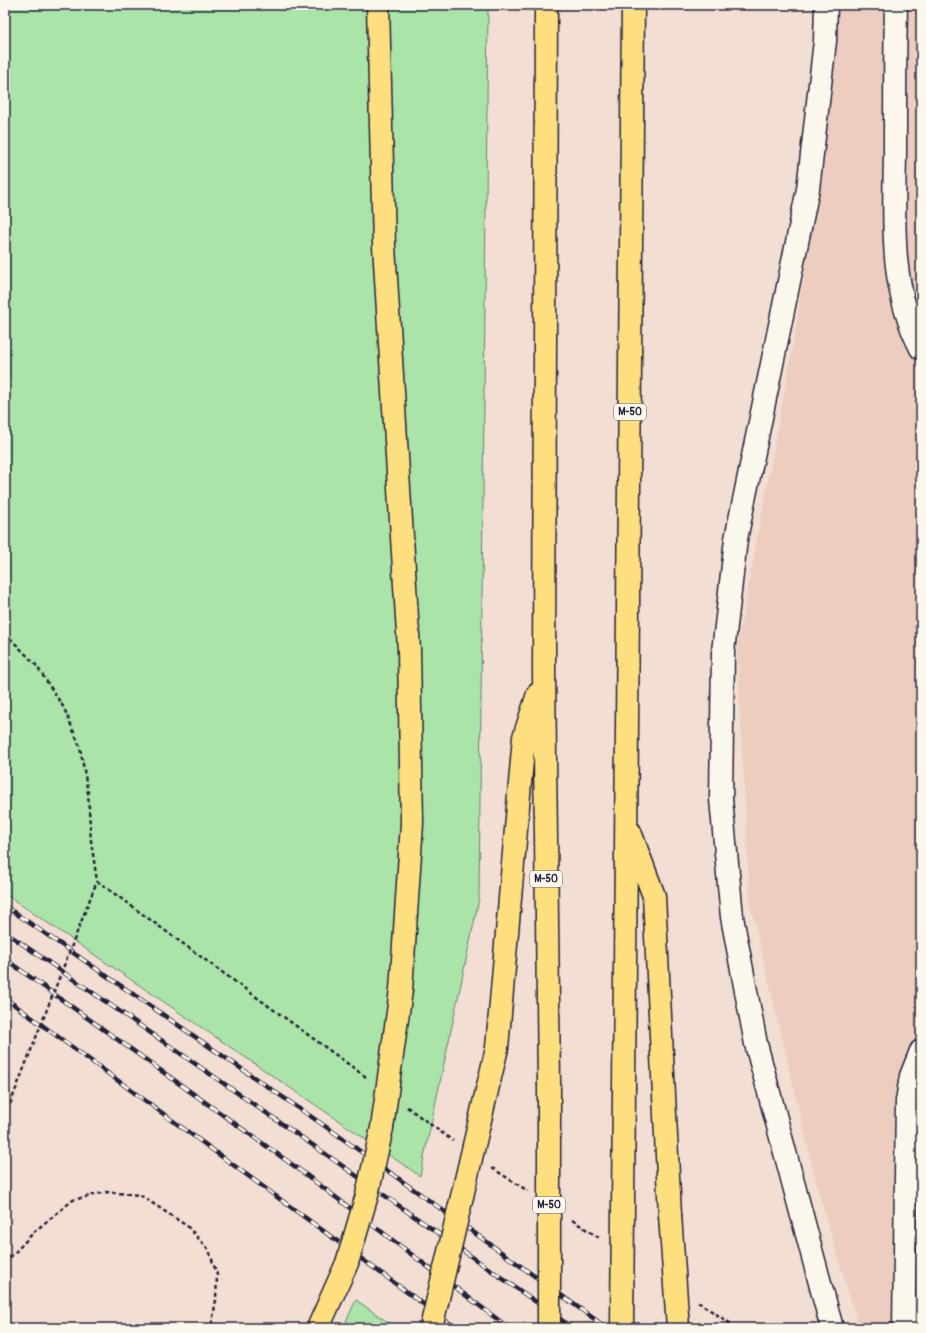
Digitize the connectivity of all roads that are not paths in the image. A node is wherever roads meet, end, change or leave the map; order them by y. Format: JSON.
{"nodes":[{"id":1,"x":378,"y":5,"type":"edge"},
{"id":2,"x":546,"y":5,"type":"edge"},
{"id":3,"x":633,"y":5,"type":"edge"},
{"id":4,"x":826,"y":5,"type":"edge"},
{"id":5,"x":896,"y":5,"type":"edge"},
{"id":6,"x":918,"y":334,"type":"edge"},
{"id":7,"x":544,"y":674,"type":"junction"},
{"id":8,"x":625,"y":820,"type":"junction"},
{"id":9,"x":921,"y":1051,"type":"edge"},
{"id":10,"x":913,"y":1227,"type":"edge"},
{"id":11,"x":347,"y":1263,"type":"junction"},
{"id":12,"x":913,"y":1272,"type":"edge"},
{"id":13,"x":318,"y":1328,"type":"edge"},
{"id":14,"x":327,"y":1328,"type":"edge"},
{"id":15,"x":431,"y":1328,"type":"edge"},
{"id":16,"x":549,"y":1328,"type":"edge"},
{"id":17,"x":622,"y":1328,"type":"edge"},
{"id":18,"x":678,"y":1328,"type":"edge"},
{"id":19,"x":832,"y":1328,"type":"edge"},
{"id":20,"x":904,"y":1328,"type":"edge"}],
"edges":[{"from":1,"to":11,"type":"highway","bridge":true},
{"from":2,"to":7,"type":"highway","number":"M-50"},
{"from":3,"to":8,"type":"highway","number":"M-50"},
{"from":4,"to":19,"type":"lane"},
{"from":5,"to":6,"type":"lane"},
{"from":7,"to":15,"type":"highway","bridge":true},
{"from":7,"to":16,"type":"highway","number":"M-50","bridge":true},
{"from":8,"to":17,"type":"highway","number":"M-50","bridge":true},
{"from":8,"to":18,"type":"highway","bridge":true},
{"from":9,"to":10,"type":"lane"},
{"from":10,"to":12,"type":"lane"},
{"from":11,"to":13,"type":"highway"},
{"from":11,"to":14,"type":"highway"},
{"from":12,"to":20,"type":"lane"}]}
